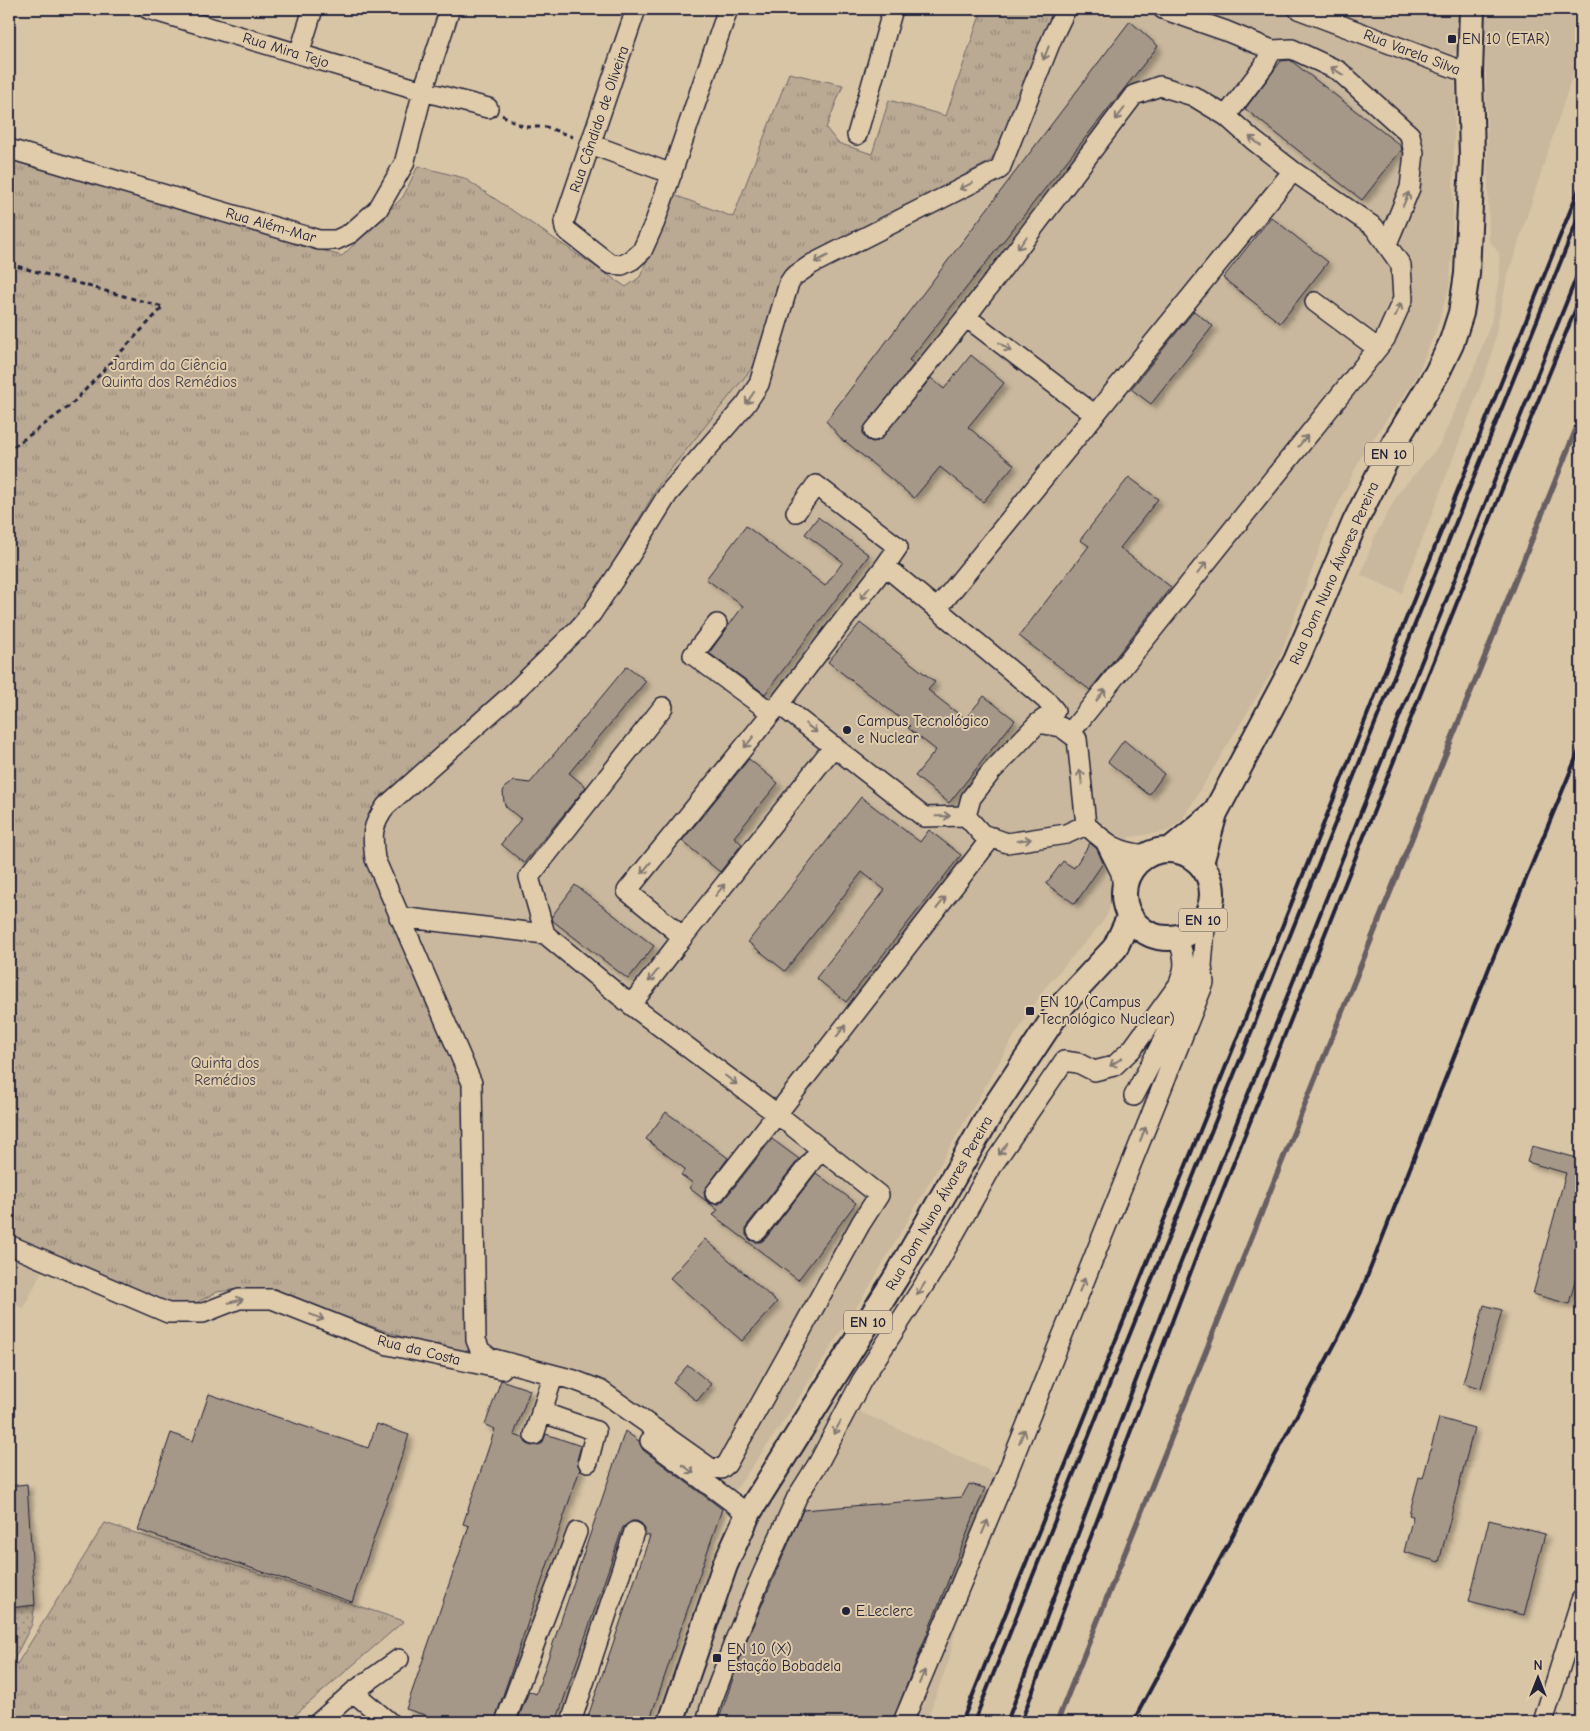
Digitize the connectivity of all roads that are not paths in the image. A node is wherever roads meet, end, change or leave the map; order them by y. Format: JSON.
{"nodes":[{"id":1,"x":148,"y":9,"type":"edge"},
{"id":2,"x":313,"y":9,"type":"edge"},
{"id":3,"x":450,"y":9,"type":"edge"},
{"id":4,"x":636,"y":9,"type":"edge"},
{"id":5,"x":728,"y":9,"type":"edge"},
{"id":6,"x":893,"y":9,"type":"edge"},
{"id":7,"x":1066,"y":9,"type":"edge"},
{"id":8,"x":1163,"y":9,"type":"edge"},
{"id":9,"x":1298,"y":9,"type":"edge"},
{"id":10,"x":1472,"y":9,"type":"edge"},
{"id":11,"x":170,"y":12,"type":"edge"},
{"id":12,"x":1272,"y":50,"type":"junction"},
{"id":13,"x":299,"y":54,"type":"junction"},
{"id":14,"x":1470,"y":74,"type":"junction"},
{"id":15,"x":423,"y":91,"type":"junction"},
{"id":16,"x":488,"y":108,"type":"road end"},
{"id":17,"x":1226,"y":116,"type":"junction"},
{"id":18,"x":857,"y":135,"type":"dead end"},
{"id":19,"x":590,"y":144,"type":"junction"},
{"id":20,"x":9,"y":149,"type":"edge"},
{"id":21,"x":1294,"y":171,"type":"junction"},
{"id":22,"x":672,"y":174,"type":"junction"},
{"id":23,"x":1387,"y":244,"type":"junction"},
{"id":24,"x":1315,"y":302,"type":"dead end"},
{"id":25,"x":966,"y":317,"type":"junction"},
{"id":26,"x":1377,"y":348,"type":"junction"},
{"id":27,"x":1095,"y":415,"type":"junction"},
{"id":28,"x":874,"y":431,"type":"dead end"},
{"id":29,"x":796,"y":512,"type":"dead end"},
{"id":30,"x":885,"y":566,"type":"junction"},
{"id":31,"x":938,"y":609,"type":"junction"},
{"id":32,"x":717,"y":624,"type":"dead end"},
{"id":33,"x":663,"y":707,"type":"dead end"},
{"id":34,"x":776,"y":708,"type":"junction"},
{"id":35,"x":1038,"y":723,"type":"junction"},
{"id":36,"x":1070,"y":733,"type":"junction"},
{"id":37,"x":834,"y":746,"type":"junction"},
{"id":38,"x":1215,"y":813,"type":"junction"},
{"id":39,"x":966,"y":816,"type":"junction"},
{"id":40,"x":1086,"y":825,"type":"junction"},
{"id":41,"x":992,"y":837,"type":"junction"},
{"id":42,"x":1106,"y":843,"type":"junction"},
{"id":43,"x":1171,"y":849,"type":"junction"},
{"id":44,"x":1147,"y":855,"type":"junction"},
{"id":45,"x":1201,"y":863,"type":"junction"},
{"id":46,"x":1127,"y":906,"type":"junction"},
{"id":47,"x":1206,"y":916,"type":"junction"},
{"id":48,"x":399,"y":918,"type":"junction"},
{"id":49,"x":1149,"y":933,"type":"junction"},
{"id":50,"x":545,"y":934,"type":"junction"},
{"id":51,"x":683,"y":937,"type":"junction"},
{"id":52,"x":1177,"y":937,"type":"junction"},
{"id":53,"x":1115,"y":948,"type":"junction"},
{"id":54,"x":1202,"y":966,"type":"junction"},
{"id":55,"x":1179,"y":984,"type":"junction"},
{"id":56,"x":630,"y":1005,"type":"junction"},
{"id":57,"x":777,"y":1114,"type":"junction"},
{"id":58,"x":820,"y":1149,"type":"junction"},
{"id":59,"x":715,"y":1193,"type":"dead end"},
{"id":60,"x":757,"y":1231,"type":"dead end"},
{"id":61,"x":9,"y":1245,"type":"edge"},
{"id":62,"x":552,"y":1380,"type":"junction"},
{"id":63,"x":541,"y":1412,"type":"junction"},
{"id":64,"x":534,"y":1435,"type":"dead end"},
{"id":65,"x":588,"y":1462,"type":"dead end"},
{"id":66,"x":748,"y":1514,"type":"junction"},
{"id":67,"x":577,"y":1532,"type":"dead end"},
{"id":68,"x":634,"y":1532,"type":"dead end"},
{"id":69,"x":1581,"y":1600,"type":"edge"},
{"id":70,"x":399,"y":1659,"type":"dead end"},
{"id":71,"x":353,"y":1692,"type":"junction"},
{"id":72,"x":320,"y":1722,"type":"edge"},
{"id":73,"x":389,"y":1722,"type":"edge"},
{"id":74,"x":505,"y":1722,"type":"edge"},
{"id":75,"x":571,"y":1722,"type":"edge"},
{"id":76,"x":671,"y":1722,"type":"edge"},
{"id":77,"x":706,"y":1722,"type":"edge"},
{"id":78,"x":903,"y":1722,"type":"edge"},
{"id":79,"x":1542,"y":1722,"type":"edge"}],
"edges":[{"from":1,"to":11,"type":"street","name":"Rua Mira Tejo"},
{"from":2,"to":13,"type":"street"},
{"from":3,"to":15,"type":"street","name":"Rua Além-Mar"},
{"from":4,"to":19,"type":"street","name":"Rua Cândido de Oliveira"},
{"from":5,"to":22,"type":"street"},
{"from":6,"to":18,"type":"street"},
{"from":7,"to":48,"type":"street","one_way":true},
{"from":8,"to":12,"type":"street"},
{"from":9,"to":14,"type":"street","name":"Rua Varela Silva"},
{"from":10,"to":14,"type":"main road","number":"EN 10"},
{"from":11,"to":13,"type":"street","name":"Rua Mira Tejo"},
{"from":12,"to":17,"type":"street"},
{"from":23,"to":12,"type":"street","one_way":true},
{"from":13,"to":15,"type":"street","name":"Rua Mira Tejo"},
{"from":14,"to":38,"type":"main road","name":"Rua Dom Nuno Álvares Pereira","number":"EN 10"},
{"from":15,"to":16,"type":"street","name":"Rua Mira Tejo"},
{"from":15,"to":20,"type":"street","name":"Rua Além-Mar"},
{"from":21,"to":17,"type":"street","one_way":true},
{"from":17,"to":25,"type":"street","one_way":true},
{"from":19,"to":22,"type":"street"},
{"from":19,"to":22,"type":"street","name":"Rua Cândido de Oliveira"},
{"from":21,"to":23,"type":"street"},
{"from":21,"to":27,"type":"street"},
{"from":26,"to":23,"type":"street","one_way":true},
{"from":24,"to":26,"type":"street"},
{"from":25,"to":27,"type":"street","one_way":true},
{"from":25,"to":28,"type":"street"},
{"from":36,"to":26,"type":"street","one_way":true},
{"from":27,"to":31,"type":"street"},
{"from":29,"to":30,"type":"street"},
{"from":30,"to":31,"type":"street"},
{"from":30,"to":34,"type":"street","one_way":true},
{"from":31,"to":35,"type":"street"},
{"from":32,"to":34,"type":"street"},
{"from":33,"to":50,"type":"street"},
{"from":34,"to":37,"type":"street","one_way":true},
{"from":34,"to":51,"type":"street","one_way":true},
{"from":35,"to":36,"type":"street"},
{"from":35,"to":39,"type":"street"},
{"from":40,"to":36,"type":"street","one_way":true},
{"from":37,"to":39,"type":"street","one_way":true},
{"from":51,"to":37,"type":"street","one_way":true},
{"from":38,"to":43,"type":"main road","number":"EN 10"},
{"from":38,"to":45,"type":"main road","name":"Rua Dom Nuno Álvares Pereira","number":"EN 10"},
{"from":39,"to":41,"type":"street"},
{"from":41,"to":40,"type":"street","one_way":true},
{"from":40,"to":42,"type":"street"},
{"from":57,"to":41,"type":"street","one_way":true},
{"from":42,"to":44,"type":"street"},
{"from":42,"to":46,"type":"street"},
{"from":43,"to":44,"type":"main road","number":"EN 10"},
{"from":43,"to":45,"type":"main road"},
{"from":44,"to":46,"type":"main road","number":"EN 10"},
{"from":45,"to":47,"type":"main road","number":"EN 10"},
{"from":46,"to":49,"type":"main road"},
{"from":46,"to":53,"type":"main road","name":"Rua Dom Nuno Álvares Pereira","number":"EN 10"},
{"from":47,"to":52,"type":"main road","number":"EN 10"},
{"from":47,"to":54,"type":"street"},
{"from":48,"to":50,"type":"street"},
{"from":48,"to":58,"type":"street"},
{"from":49,"to":52,"type":"main road","number":"EN 10"},
{"from":49,"to":53,"type":"main road","number":"EN 10"},
{"from":50,"to":56,"type":"street"},
{"from":51,"to":56,"type":"street","one_way":true},
{"from":52,"to":55,"type":"street"},
{"from":53,"to":66,"type":"main road","name":"Rua Dom Nuno Álvares Pereira","number":"EN 10"},
{"from":54,"to":55,"type":"street"},
{"from":78,"to":54,"type":"street","one_way":true},
{"from":55,"to":77,"type":"street","one_way":true},
{"from":56,"to":57,"type":"street","one_way":true},
{"from":57,"to":58,"type":"street"},
{"from":57,"to":59,"type":"street"},
{"from":58,"to":60,"type":"street"},
{"from":61,"to":62,"type":"street","name":"Rua da Costa","one_way":true},
{"from":62,"to":63,"type":"street"},
{"from":62,"to":66,"type":"street","name":"Rua da Costa","one_way":true},
{"from":63,"to":64,"type":"street"},
{"from":63,"to":65,"type":"street"},
{"from":66,"to":76,"type":"main road","name":"Rua Dom Nuno Álvares Pereira","number":"EN 10"},
{"from":67,"to":74,"type":"street"},
{"from":68,"to":75,"type":"street"},
{"from":69,"to":79,"type":"street"},
{"from":70,"to":71,"type":"street"},
{"from":71,"to":72,"type":"street"},
{"from":71,"to":73,"type":"street"}]}
